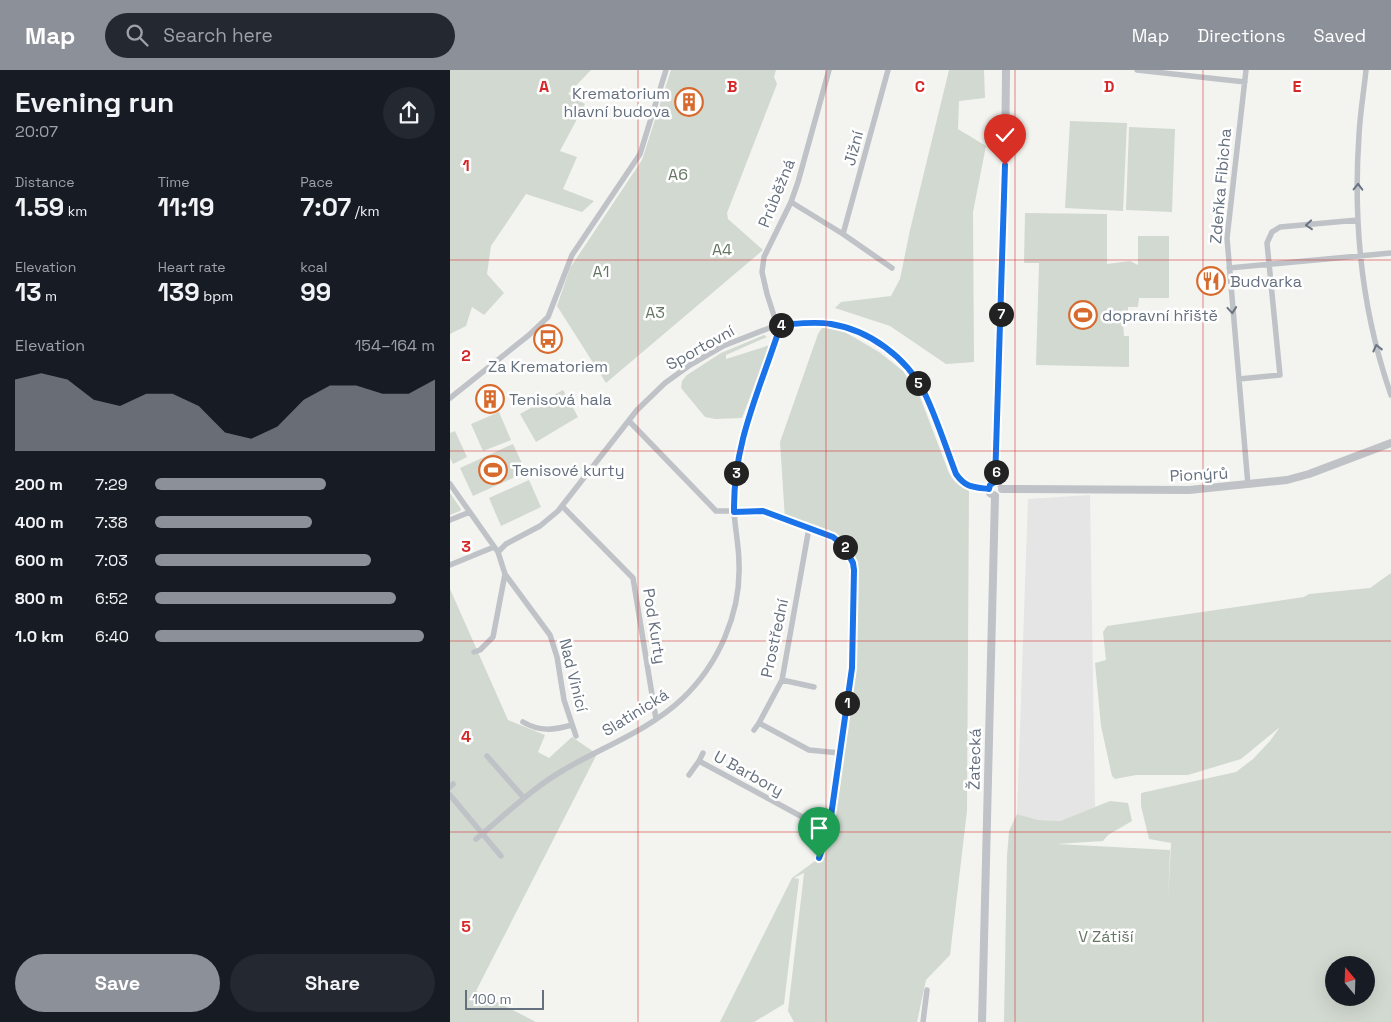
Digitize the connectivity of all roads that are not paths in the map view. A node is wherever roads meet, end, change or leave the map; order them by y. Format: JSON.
{"nodes":[{"id":1,"x":666,"y":70,"type":"edge"},
{"id":2,"x":829,"y":70,"type":"edge"},
{"id":3,"x":888,"y":70,"type":"edge"},
{"id":4,"x":1006,"y":70,"type":"edge"},
{"id":5,"x":1137,"y":70,"type":"edge"},
{"id":6,"x":1246,"y":70,"type":"edge"},
{"id":7,"x":1366,"y":70,"type":"edge"},
{"id":8,"x":1245,"y":82,"type":"junction"},
{"id":9,"x":791,"y":202,"type":"junction"},
{"id":10,"x":1358,"y":220,"type":"junction"},
{"id":11,"x":844,"y":234,"type":"junction"},
{"id":12,"x":1391,"y":253,"type":"edge"},
{"id":13,"x":1360,"y":255,"type":"junction"},
{"id":14,"x":1269,"y":264,"type":"junction"},
{"id":15,"x":892,"y":268,"type":"dead end"},
{"id":16,"x":1228,"y":268,"type":"junction"},
{"id":17,"x":777,"y":325,"type":"junction"},
{"id":18,"x":1238,"y":378,"type":"junction"},
{"id":19,"x":1391,"y":395,"type":"edge"},
{"id":20,"x":450,"y":398,"type":"edge"},
{"id":21,"x":629,"y":421,"type":"junction"},
{"id":22,"x":1391,"y":442,"type":"edge"},
{"id":23,"x":995,"y":482,"type":"junction"},
{"id":24,"x":450,"y":484,"type":"edge"},
{"id":25,"x":1248,"y":485,"type":"junction"},
{"id":26,"x":989,"y":489,"type":"junction"},
{"id":27,"x":1002,"y":489,"type":"junction"},
{"id":28,"x":995,"y":496,"type":"junction"},
{"id":29,"x":562,"y":506,"type":"junction"},
{"id":30,"x":470,"y":512,"type":"junction"},
{"id":31,"x":734,"y":512,"type":"junction"},
{"id":32,"x":450,"y":520,"type":"edge"},
{"id":33,"x":809,"y":528,"type":"junction"},
{"id":34,"x":494,"y":547,"type":"junction"},
{"id":35,"x":498,"y":552,"type":"junction"},
{"id":36,"x":450,"y":565,"type":"edge"},
{"id":37,"x":505,"y":574,"type":"junction"},
{"id":38,"x":474,"y":652,"type":"dead end"},
{"id":39,"x":782,"y":680,"type":"junction"},
{"id":40,"x":814,"y":688,"type":"dead end"},
{"id":41,"x":656,"y":719,"type":"junction"},
{"id":42,"x":523,"y":722,"type":"dead end"},
{"id":43,"x":759,"y":723,"type":"junction"},
{"id":44,"x":572,"y":726,"type":"junction"},
{"id":45,"x":754,"y":730,"type":"dead end"},
{"id":46,"x":576,"y":736,"type":"dead end"},
{"id":47,"x":703,"y":753,"type":"dead end"},
{"id":48,"x":840,"y":753,"type":"junction"},
{"id":49,"x":487,"y":756,"type":"dead end"},
{"id":50,"x":699,"y":761,"type":"junction"},
{"id":51,"x":689,"y":775,"type":"dead end"},
{"id":52,"x":450,"y":795,"type":"edge"},
{"id":53,"x":524,"y":798,"type":"junction"},
{"id":54,"x":829,"y":830,"type":"junction"},
{"id":55,"x":482,"y":834,"type":"junction"},
{"id":56,"x":476,"y":839,"type":"dead end"},
{"id":57,"x":501,"y":856,"type":"dead end"},
{"id":58,"x":819,"y":858,"type":"dead end"},
{"id":59,"x":927,"y":990,"type":"dead end"},
{"id":60,"x":923,"y":1022,"type":"edge"},
{"id":61,"x":982,"y":1022,"type":"edge"}],
"edges":[{"from":1,"to":20,"type":"street"},
{"from":2,"to":9,"type":"street","name":"Průběžná"},
{"from":3,"to":11,"type":"street","name":"Jižní"},
{"from":4,"to":23,"type":"street"},
{"from":5,"to":8,"type":"street"},
{"from":6,"to":8,"type":"street","name":"Zdeňka Fibicha"},
{"from":10,"to":7,"type":"street","one_way":true},
{"from":8,"to":16,"type":"street","name":"Zdeňka Fibicha"},
{"from":9,"to":11,"type":"street"},
{"from":9,"to":17,"type":"street","name":"Průběžná"},
{"from":10,"to":13,"type":"street"},
{"from":10,"to":14,"type":"street","one_way":true},
{"from":11,"to":15,"type":"street"},
{"from":12,"to":13,"type":"street"},
{"from":13,"to":14,"type":"street"},
{"from":19,"to":13,"type":"street","one_way":true},
{"from":14,"to":16,"type":"street"},
{"from":14,"to":18,"type":"street"},
{"from":16,"to":18,"type":"street","name":"Zdeňka Fibicha","one_way":true},
{"from":17,"to":21,"type":"street","name":"Sportovní"},
{"from":17,"to":26,"type":"street","name":"Sportovní"},
{"from":17,"to":31,"type":"street","name":"Slatinická"},
{"from":18,"to":25,"type":"street","name":"Zdeňka Fibicha"},
{"from":21,"to":29,"type":"street","name":"Sportovní"},
{"from":21,"to":31,"type":"street"},
{"from":22,"to":25,"type":"street","name":"Pionýrů"},
{"from":23,"to":26,"type":"street"},
{"from":23,"to":27,"type":"street"},
{"from":24,"to":30,"type":"street"},
{"from":25,"to":27,"type":"street","name":"Pionýrů"},
{"from":26,"to":28,"type":"street"},
{"from":27,"to":28,"type":"street"},
{"from":28,"to":61,"type":"street","name":"Žatecká"},
{"from":29,"to":35,"type":"street","name":"Sportovní"},
{"from":29,"to":41,"type":"street","name":"Pod Kurty"},
{"from":30,"to":32,"type":"street"},
{"from":30,"to":34,"type":"street"},
{"from":31,"to":33,"type":"street"},
{"from":31,"to":41,"type":"street","name":"Slatinická"},
{"from":33,"to":39,"type":"street","name":"Prostřední"},
{"from":33,"to":48,"type":"street"},
{"from":34,"to":35,"type":"street"},
{"from":34,"to":36,"type":"street"},
{"from":35,"to":37,"type":"street"},
{"from":37,"to":38,"type":"street"},
{"from":37,"to":44,"type":"street","name":"Nad Vinicí"},
{"from":39,"to":40,"type":"street"},
{"from":39,"to":43,"type":"street","name":"Prostřední"},
{"from":41,"to":53,"type":"street","name":"Slatinická"},
{"from":42,"to":44,"type":"street"},
{"from":43,"to":45,"type":"street","name":"Prostřední"},
{"from":43,"to":48,"type":"street"},
{"from":44,"to":46,"type":"street","name":"Nad Vinicí"},
{"from":47,"to":50,"type":"street"},
{"from":48,"to":54,"type":"street"},
{"from":49,"to":53,"type":"street"},
{"from":50,"to":51,"type":"street","name":"U Barbory"},
{"from":50,"to":54,"type":"street","name":"U Barbory"},
{"from":52,"to":55,"type":"street"},
{"from":53,"to":55,"type":"street","name":"Slatinická"},
{"from":54,"to":58,"type":"street"},
{"from":55,"to":56,"type":"street","name":"Slatinická"},
{"from":55,"to":57,"type":"street"},
{"from":59,"to":60,"type":"street"}]}
